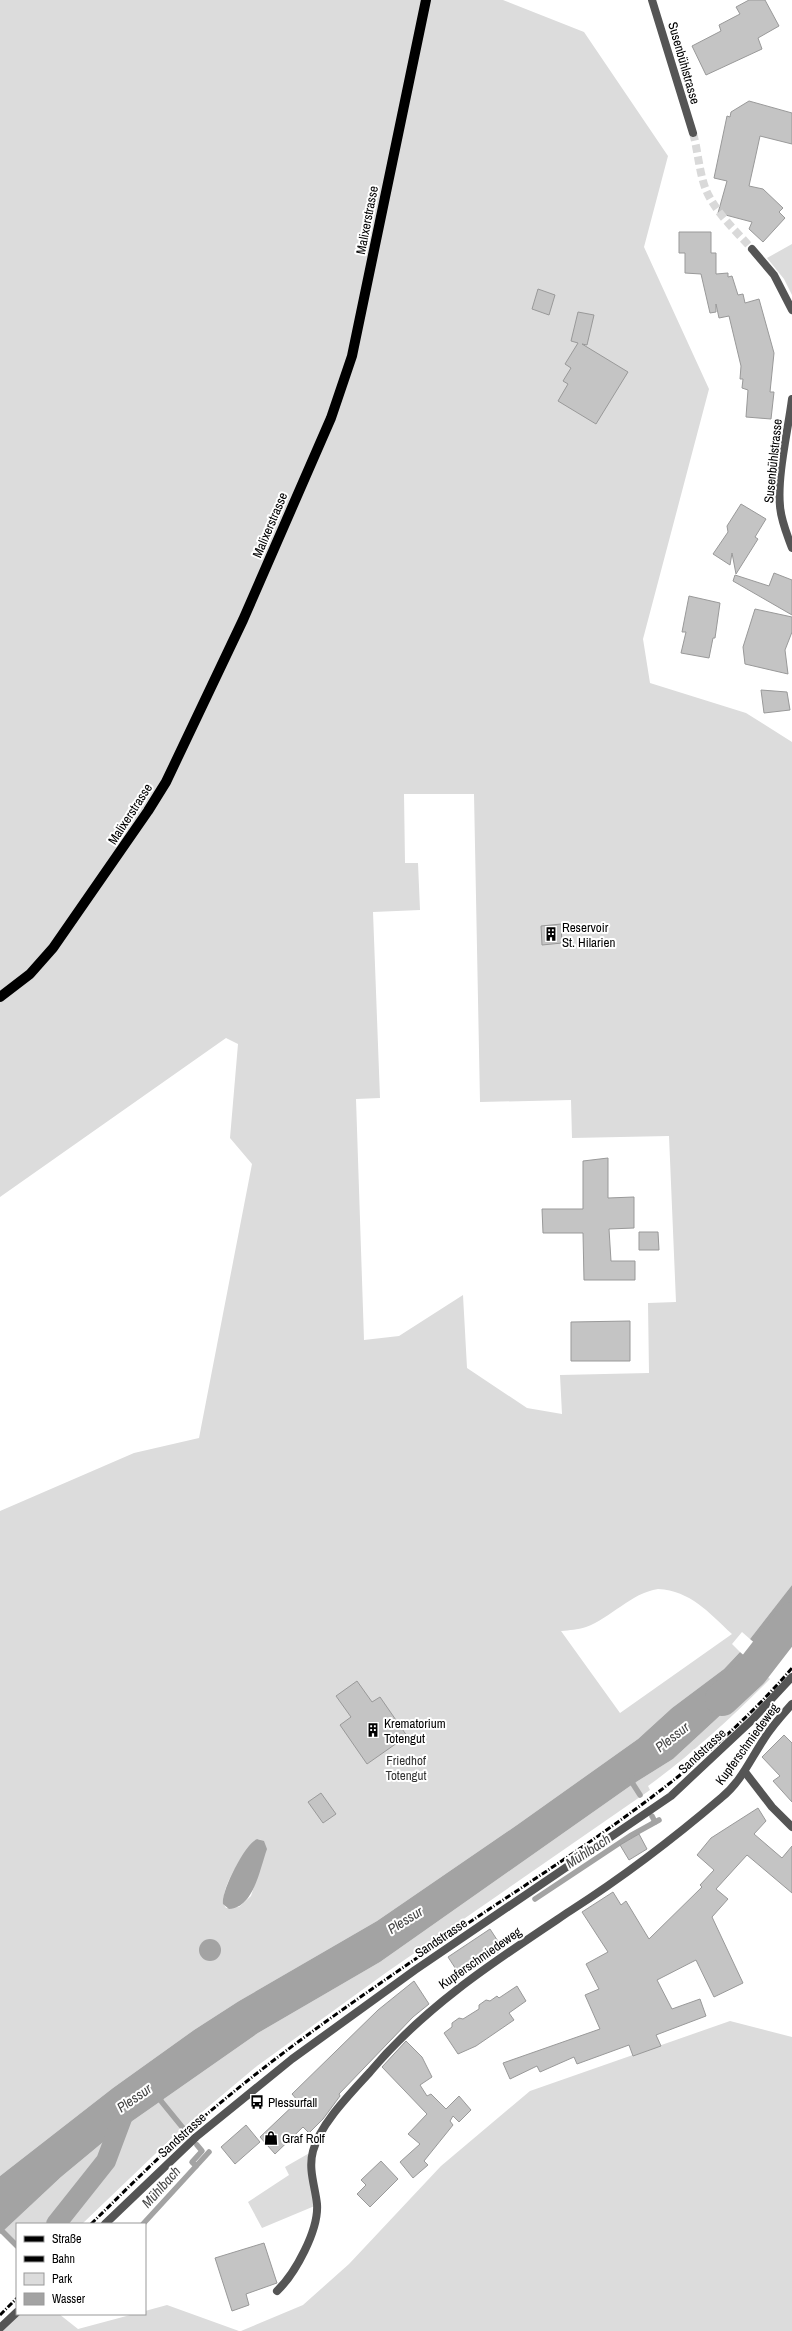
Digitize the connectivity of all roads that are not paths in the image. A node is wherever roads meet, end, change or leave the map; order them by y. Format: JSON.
{"nodes":[{"id":1,"x":426,"y":0,"type":"edge"},
{"id":2,"x":652,"y":0,"type":"edge"},
{"id":3,"x":693,"y":133,"type":"tunnel mouth"},
{"id":4,"x":752,"y":249,"type":"tunnel mouth"},
{"id":5,"x":792,"y":310,"type":"edge"},
{"id":6,"x":792,"y":398,"type":"edge"},
{"id":7,"x":792,"y":548,"type":"edge"},
{"id":8,"x":0,"y":997,"type":"edge"},
{"id":9,"x":792,"y":1677,"type":"edge"},
{"id":10,"x":792,"y":1704,"type":"edge"},
{"id":11,"x":745,"y":1772,"type":"junction"},
{"id":12,"x":792,"y":1827,"type":"edge"},
{"id":13,"x":107,"y":2223,"type":"edge"},
{"id":14,"x":277,"y":2291,"type":"dead end"},
{"id":15,"x":16,"y":2313,"type":"edge"},
{"id":16,"x":0,"y":2328,"type":"edge"}],
"edges":[{"from":1,"to":8,"type":"main road","name":"Malixerstrasse"},
{"from":2,"to":3,"type":"street","name":"Susenbühlstrasse"},
{"from":4,"to":5,"type":"street"},
{"from":6,"to":7,"type":"street","name":"Susenbühlstrasse"},
{"from":9,"to":13,"type":"street","name":"Sandstrasse"},
{"from":10,"to":11,"type":"street","name":"Kupferschmiedeweg"},
{"from":11,"to":12,"type":"street"},
{"from":11,"to":14,"type":"street","name":"Kupferschmiedeweg"},
{"from":15,"to":16,"type":"street"}]}
